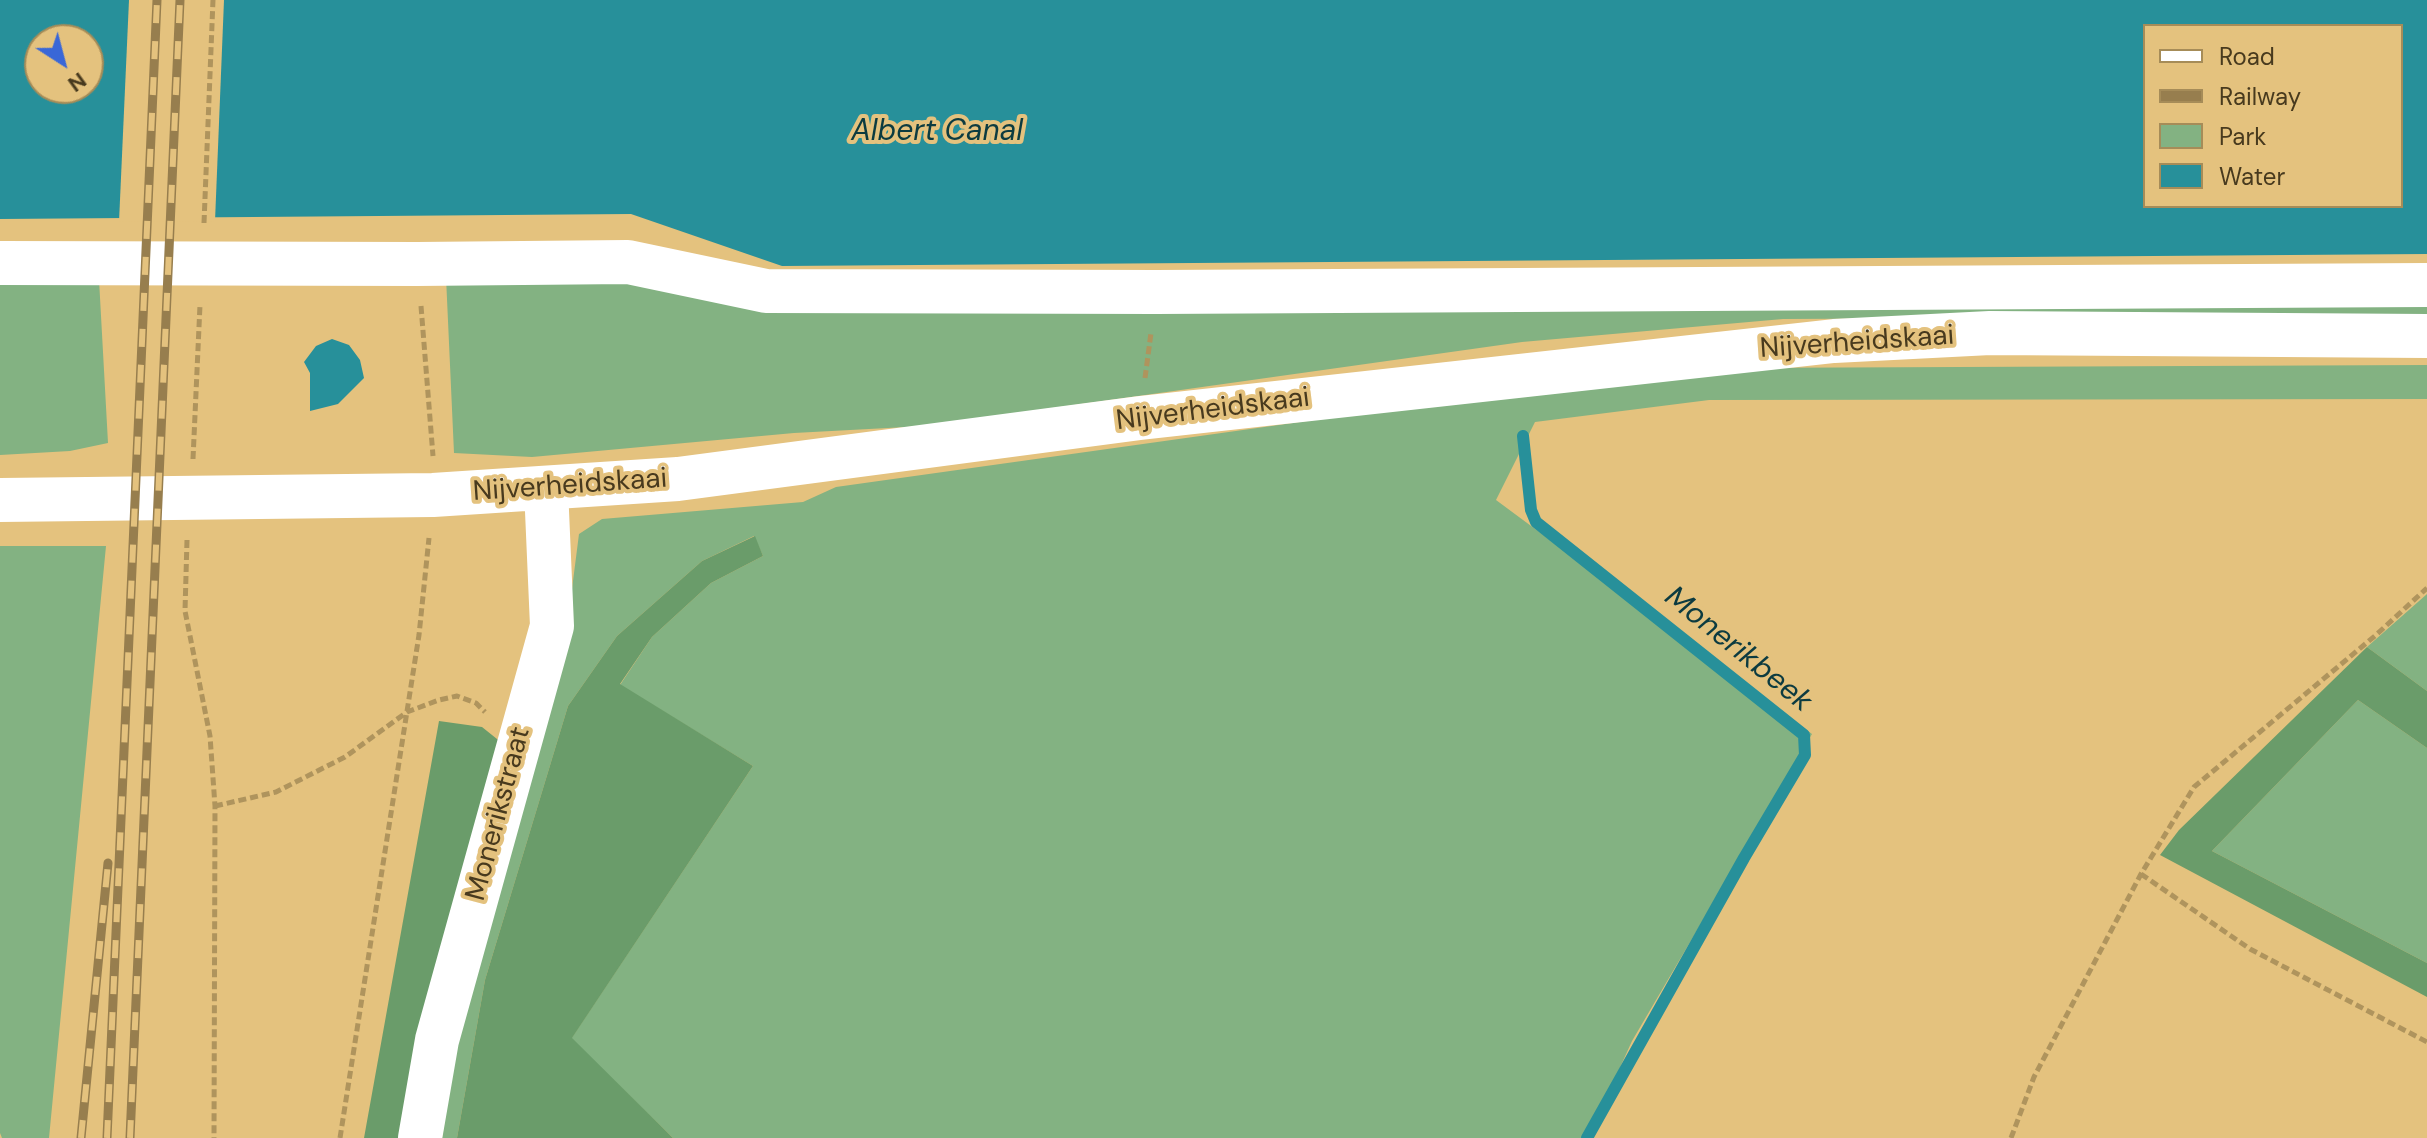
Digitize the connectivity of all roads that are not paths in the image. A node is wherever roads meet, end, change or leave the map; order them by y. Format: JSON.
{"nodes":[{"id":1,"x":0,"y":263,"type":"edge"},
{"id":2,"x":2427,"y":285,"type":"edge"},
{"id":3,"x":2427,"y":336,"type":"edge"},
{"id":4,"x":546,"y":488,"type":"junction"},
{"id":5,"x":0,"y":500,"type":"edge"},
{"id":6,"x":420,"y":1138,"type":"edge"}],
"edges":[{"from":1,"to":2,"type":"street"},
{"from":3,"to":4,"type":"street","name":"Nijverheidskaai"},
{"from":4,"to":5,"type":"street","name":"Nijverheidskaai"},
{"from":4,"to":6,"type":"street","name":"Monerikstraat"}]}
